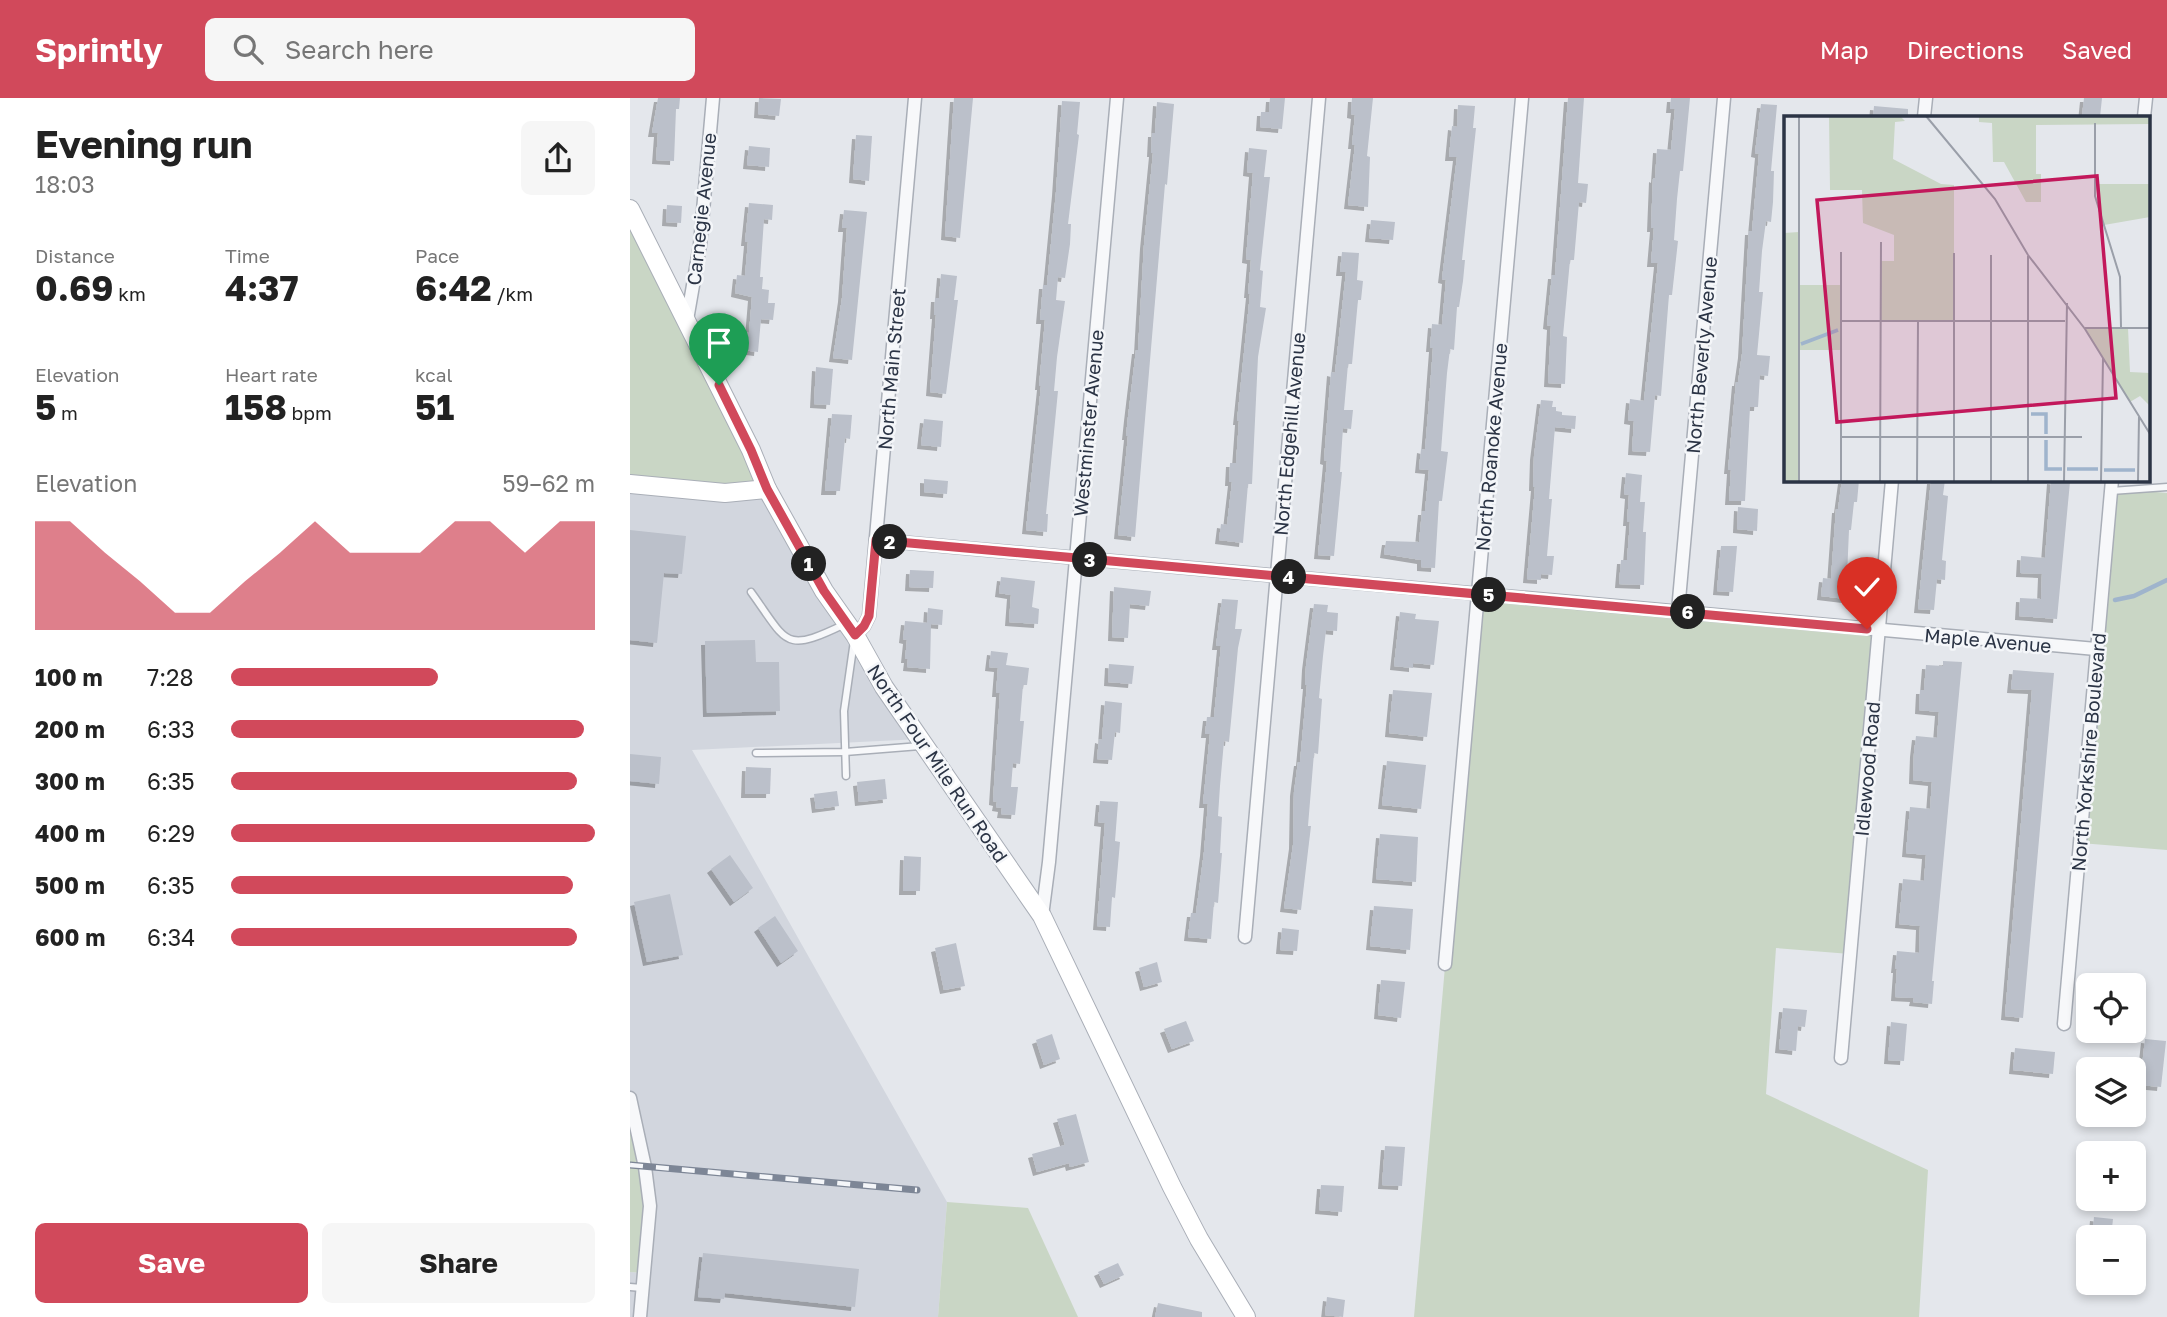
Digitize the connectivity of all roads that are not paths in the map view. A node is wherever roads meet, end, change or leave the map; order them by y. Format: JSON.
{"nodes":[{"id":1,"x":713,"y":98,"type":"edge"},
{"id":2,"x":915,"y":98,"type":"edge"},
{"id":3,"x":1117,"y":98,"type":"edge"},
{"id":4,"x":1320,"y":98,"type":"edge"},
{"id":5,"x":1522,"y":98,"type":"edge"},
{"id":6,"x":1724,"y":98,"type":"edge"},
{"id":7,"x":1926,"y":98,"type":"edge"},
{"id":8,"x":2146,"y":98,"type":"edge"},
{"id":9,"x":1924,"y":116,"type":"edge"},
{"id":10,"x":2144,"y":116,"type":"edge"},
{"id":11,"x":630,"y":209,"type":"edge"},
{"id":12,"x":687,"y":320,"type":"junction"},
{"id":13,"x":1892,"y":481,"type":"edge"},
{"id":14,"x":630,"y":484,"type":"edge"},
{"id":15,"x":2111,"y":485,"type":"edge"},
{"id":16,"x":2167,"y":487,"type":"edge"},
{"id":17,"x":767,"y":489,"type":"junction"},
{"id":18,"x":876,"y":540,"type":"junction"},
{"id":19,"x":1076,"y":559,"type":"junction"},
{"id":20,"x":1277,"y":576,"type":"junction"},
{"id":21,"x":751,"y":592,"type":"dead end"},
{"id":22,"x":1478,"y":594,"type":"junction"},
{"id":23,"x":1678,"y":611,"type":"junction"},
{"id":24,"x":851,"y":629,"type":"junction"},
{"id":25,"x":1879,"y":630,"type":"junction"},
{"id":26,"x":2096,"y":649,"type":"junction"},
{"id":27,"x":926,"y":746,"type":"junction"},
{"id":28,"x":845,"y":752,"type":"junction"},
{"id":29,"x":756,"y":754,"type":"dead end"},
{"id":30,"x":846,"y":776,"type":"dead end"},
{"id":31,"x":1042,"y":916,"type":"junction"},
{"id":32,"x":1245,"y":937,"type":"dead end"},
{"id":33,"x":1444,"y":964,"type":"dead end"},
{"id":34,"x":2064,"y":1024,"type":"dead end"},
{"id":35,"x":1841,"y":1058,"type":"dead end"},
{"id":36,"x":630,"y":1098,"type":"edge"},
{"id":37,"x":636,"y":1288,"type":"edge"},
{"id":38,"x":640,"y":1317,"type":"edge"},
{"id":39,"x":1246,"y":1317,"type":"edge"}],
"edges":[{"from":1,"to":12,"type":"street","name":"Carnegie Avenue"},
{"from":2,"to":18,"type":"street","name":"North Main Street"},
{"from":3,"to":19,"type":"street","name":"Westminster Avenue"},
{"from":4,"to":20,"type":"street","name":"North Edgehill Avenue"},
{"from":5,"to":22,"type":"street","name":"North Roanoke Avenue"},
{"from":6,"to":23,"type":"street","name":"North Beverly Avenue"},
{"from":7,"to":9,"type":"street"},
{"from":8,"to":10,"type":"street"},
{"from":11,"to":12,"type":"street","name":"North Four Mile Run Road"},
{"from":12,"to":17,"type":"street","name":"North Four Mile Run Road"},
{"from":13,"to":25,"type":"street","name":"Idlewood Road"},
{"from":14,"to":17,"type":"street"},
{"from":15,"to":16,"type":"lane"},
{"from":15,"to":26,"type":"street","name":"North Yorkshire Boulevard"},
{"from":17,"to":24,"type":"street","name":"North Four Mile Run Road"},
{"from":18,"to":19,"type":"street","name":"Maple Avenue"},
{"from":18,"to":24,"type":"street","name":"North Main Street"},
{"from":19,"to":20,"type":"street","name":"Maple Avenue"},
{"from":19,"to":31,"type":"street","name":"Westminster Avenue"},
{"from":20,"to":22,"type":"street","name":"Maple Avenue"},
{"from":20,"to":32,"type":"street","name":"North Edgehill Avenue"},
{"from":21,"to":24,"type":"lane"},
{"from":22,"to":23,"type":"street","name":"Maple Avenue"},
{"from":22,"to":33,"type":"street","name":"North Roanoke Avenue"},
{"from":23,"to":25,"type":"street","name":"Maple Avenue"},
{"from":24,"to":27,"type":"street","name":"North Four Mile Run Road"},
{"from":24,"to":28,"type":"lane"},
{"from":25,"to":26,"type":"street","name":"Maple Avenue"},
{"from":25,"to":35,"type":"street","name":"Idlewood Road"},
{"from":26,"to":34,"type":"street","name":"North Yorkshire Boulevard"},
{"from":27,"to":28,"type":"lane"},
{"from":27,"to":31,"type":"street","name":"North Four Mile Run Road"},
{"from":28,"to":29,"type":"lane"},
{"from":28,"to":30,"type":"lane"},
{"from":31,"to":39,"type":"street","name":"North Four Mile Run Road"},
{"from":36,"to":37,"type":"street"},
{"from":37,"to":38,"type":"street"}]}
